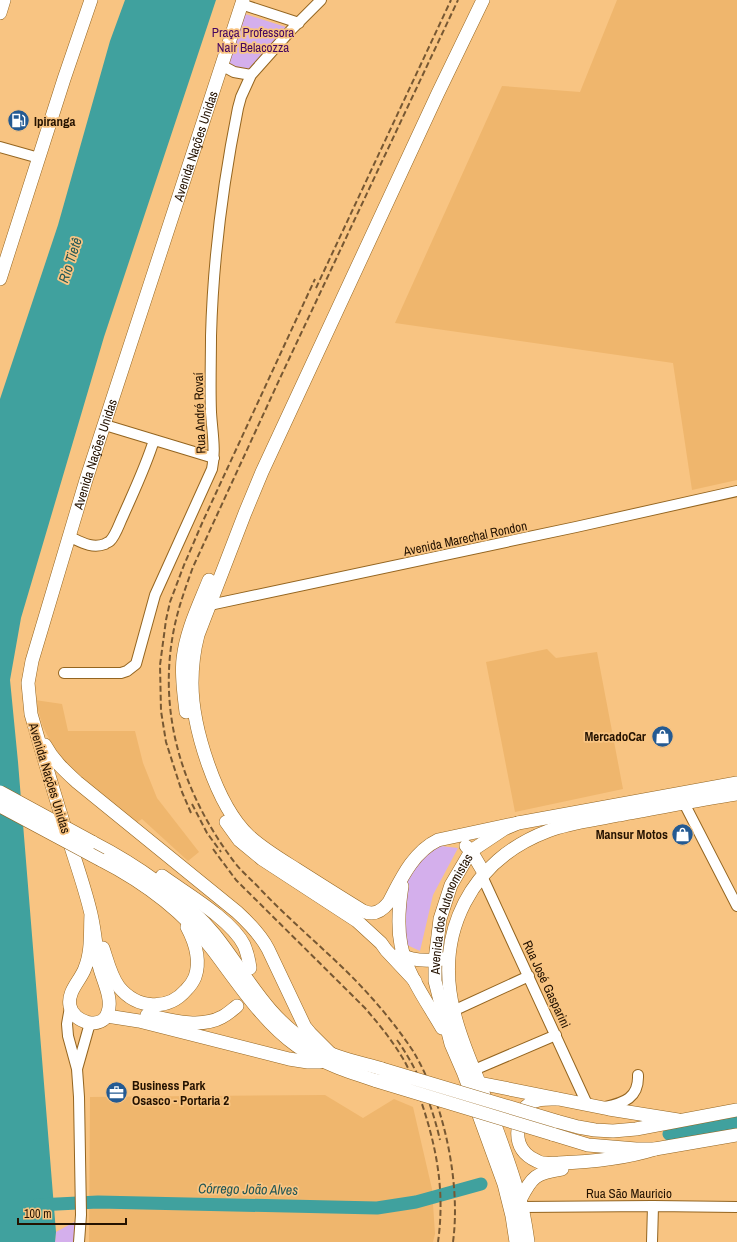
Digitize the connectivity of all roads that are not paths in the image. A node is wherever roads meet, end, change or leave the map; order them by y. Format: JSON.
{"nodes":[{"id":1,"x":4,"y":0,"type":"edge"},
{"id":2,"x":91,"y":0,"type":"edge"},
{"id":3,"x":321,"y":0,"type":"edge"},
{"id":4,"x":474,"y":0,"type":"edge"},
{"id":5,"x":483,"y":0,"type":"edge"},
{"id":6,"x":242,"y":2,"type":"edge"},
{"id":7,"x":0,"y":13,"type":"edge"},
{"id":8,"x":299,"y":23,"type":"junction"},
{"id":9,"x":222,"y":65,"type":"junction"},
{"id":10,"x":251,"y":75,"type":"junction"},
{"id":11,"x":0,"y":147,"type":"edge"},
{"id":12,"x":39,"y":158,"type":"junction"},
{"id":13,"x":0,"y":279,"type":"edge"},
{"id":14,"x":104,"y":425,"type":"junction"},
{"id":15,"x":154,"y":440,"type":"junction"},
{"id":16,"x":214,"y":458,"type":"junction"},
{"id":17,"x":737,"y":492,"type":"edge"},
{"id":18,"x":70,"y":538,"type":"junction"},
{"id":19,"x":203,"y":606,"type":"junction"},
{"id":20,"x":64,"y":674,"type":"dead end"},
{"id":21,"x":31,"y":714,"type":"junction"},
{"id":22,"x":77,"y":782,"type":"junction"},
{"id":23,"x":737,"y":783,"type":"edge"},
{"id":24,"x":0,"y":792,"type":"edge"},
{"id":25,"x":54,"y":792,"type":"junction"},
{"id":26,"x":737,"y":794,"type":"edge"},
{"id":27,"x":684,"y":803,"type":"junction"},
{"id":28,"x":0,"y":806,"type":"edge"},
{"id":29,"x":518,"y":823,"type":"junction"},
{"id":30,"x":451,"y":837,"type":"junction"},
{"id":31,"x":471,"y":851,"type":"junction"},
{"id":32,"x":103,"y":854,"type":"junction"},
{"id":33,"x":404,"y":874,"type":"junction"},
{"id":34,"x":483,"y":874,"type":"junction"},
{"id":35,"x":737,"y":906,"type":"edge"},
{"id":36,"x":91,"y":914,"type":"junction"},
{"id":37,"x":183,"y":918,"type":"junction"},
{"id":38,"x":381,"y":943,"type":"junction"},
{"id":39,"x":405,"y":957,"type":"junction"},
{"id":40,"x":448,"y":958,"type":"junction"},
{"id":41,"x":435,"y":960,"type":"junction"},
{"id":42,"x":250,"y":968,"type":"dead end"},
{"id":43,"x":100,"y":971,"type":"junction"},
{"id":44,"x":82,"y":976,"type":"junction"},
{"id":45,"x":529,"y":976,"type":"junction"},
{"id":46,"x":113,"y":977,"type":"junction"},
{"id":47,"x":415,"y":981,"type":"junction"},
{"id":48,"x":70,"y":1006,"type":"junction"},
{"id":49,"x":237,"y":1006,"type":"dead end"},
{"id":50,"x":453,"y":1011,"type":"junction"},
{"id":51,"x":108,"y":1013,"type":"junction"},
{"id":52,"x":90,"y":1023,"type":"junction"},
{"id":53,"x":556,"y":1035,"type":"junction"},
{"id":54,"x":451,"y":1044,"type":"junction"},
{"id":55,"x":328,"y":1058,"type":"junction"},
{"id":56,"x":77,"y":1069,"type":"junction"},
{"id":57,"x":474,"y":1070,"type":"junction"},
{"id":58,"x":380,"y":1075,"type":"junction"},
{"id":59,"x":638,"y":1075,"type":"dead end"},
{"id":60,"x":479,"y":1083,"type":"junction"},
{"id":61,"x":558,"y":1099,"type":"junction"},
{"id":62,"x":586,"y":1104,"type":"junction"},
{"id":63,"x":601,"y":1108,"type":"junction"},
{"id":64,"x":737,"y":1110,"type":"edge"},
{"id":65,"x":678,"y":1120,"type":"junction"},
{"id":66,"x":737,"y":1135,"type":"edge"},
{"id":67,"x":655,"y":1148,"type":"junction"},
{"id":68,"x":580,"y":1163,"type":"junction"},
{"id":69,"x":521,"y":1203,"type":"junction"},
{"id":70,"x":653,"y":1206,"type":"junction"},
{"id":71,"x":737,"y":1207,"type":"edge"},
{"id":72,"x":79,"y":1242,"type":"edge"},
{"id":73,"x":516,"y":1242,"type":"edge"},
{"id":74,"x":528,"y":1242,"type":"edge"},
{"id":75,"x":652,"y":1242,"type":"edge"}],
"edges":[{"from":1,"to":7,"type":"main road"},
{"from":2,"to":12,"type":"main road"},
{"from":3,"to":8,"type":"street","name":"Rua André Rovaí"},
{"from":4,"to":19,"type":"main road"},
{"from":5,"to":19,"type":"main road"},
{"from":6,"to":8,"type":"street"},
{"from":6,"to":9,"type":"main road","name":"Avenida Nações Unidas"},
{"from":8,"to":10,"type":"street","name":"Rua André Rovaí"},
{"from":9,"to":10,"type":"street"},
{"from":9,"to":14,"type":"main road","name":"Avenida Nações Unidas"},
{"from":10,"to":16,"type":"street","name":"Rua André Rovaí"},
{"from":11,"to":12,"type":"street"},
{"from":12,"to":13,"type":"main road"},
{"from":14,"to":15,"type":"street"},
{"from":14,"to":18,"type":"main road","name":"Avenida Nações Unidas"},
{"from":15,"to":16,"type":"street"},
{"from":15,"to":18,"type":"street"},
{"from":16,"to":20,"type":"street","name":"Rua André Rovaí"},
{"from":17,"to":19,"type":"street","name":"Avenida Marechal Rondon"},
{"from":18,"to":21,"type":"main road","name":"Avenida Nações Unidas"},
{"from":19,"to":33,"type":"main road"},
{"from":19,"to":38,"type":"main road"},
{"from":21,"to":22,"type":"main road"},
{"from":21,"to":25,"type":"main road","name":"Avenida Nações Unidas"},
{"from":22,"to":25,"type":"main road"},
{"from":22,"to":55,"type":"main road"},
{"from":23,"to":29,"type":"main road","name":"Avenida dos Autonomistas"},
{"from":24,"to":32,"type":"main road","bridge":true},
{"from":25,"to":36,"type":"main road","name":"Avenida Nações Unidas"},
{"from":26,"to":27,"type":"main road","name":"Avenida dos Autonomistas"},
{"from":27,"to":34,"type":"main road","name":"Avenida dos Autonomistas"},
{"from":27,"to":35,"type":"street"},
{"from":28,"to":32,"type":"main road","bridge":true},
{"from":29,"to":30,"type":"main road"},
{"from":29,"to":31,"type":"main road","name":"Avenida dos Autonomistas"},
{"from":30,"to":31,"type":"main road"},
{"from":30,"to":33,"type":"main road"},
{"from":31,"to":34,"type":"main road"},
{"from":31,"to":41,"type":"main road","name":"Avenida dos Autonomistas"},
{"from":32,"to":37,"type":"main road"},
{"from":32,"to":42,"type":"main road"},
{"from":32,"to":55,"type":"main road"},
{"from":33,"to":39,"type":"main road"},
{"from":34,"to":40,"type":"main road","name":"Avenida dos Autonomistas"},
{"from":34,"to":45,"type":"street","name":"Rua José Gasparini"},
{"from":36,"to":43,"type":"main road","name":"Avenida Nações Unidas"},
{"from":36,"to":44,"type":"main road","name":"Avenida Nações Unidas"},
{"from":36,"to":46,"type":"main road"},
{"from":37,"to":46,"type":"main road"},
{"from":37,"to":55,"type":"main road"},
{"from":38,"to":39,"type":"main road"},
{"from":38,"to":47,"type":"main road"},
{"from":39,"to":41,"type":"main road"},
{"from":39,"to":47,"type":"main road"},
{"from":40,"to":41,"type":"main road"},
{"from":40,"to":50,"type":"main road","name":"Avenida dos Autonomistas"},
{"from":41,"to":54,"type":"main road","name":"Avenida dos Autonomistas"},
{"from":43,"to":44,"type":"main road"},
{"from":43,"to":46,"type":"main road"},
{"from":43,"to":51,"type":"main road","name":"Avenida Nações Unidas"},
{"from":44,"to":48,"type":"main road","name":"Avenida Nações Unidas"},
{"from":45,"to":50,"type":"street"},
{"from":45,"to":53,"type":"street","name":"Rua José Gasparini"},
{"from":47,"to":54,"type":"main road"},
{"from":48,"to":52,"type":"main road"},
{"from":48,"to":56,"type":"street"},
{"from":49,"to":51,"type":"main road"},
{"from":50,"to":57,"type":"main road","name":"Avenida dos Autonomistas"},
{"from":51,"to":52,"type":"main road"},
{"from":51,"to":55,"type":"main road"},
{"from":52,"to":56,"type":"street"},
{"from":53,"to":57,"type":"street"},
{"from":53,"to":62,"type":"street","name":"Rua José Gasparini"},
{"from":54,"to":73,"type":"main road","name":"Avenida dos Autonomistas"},
{"from":55,"to":58,"type":"main road"},
{"from":56,"to":72,"type":"street"},
{"from":57,"to":60,"type":"main road","name":"Avenida dos Autonomistas"},
{"from":58,"to":65,"type":"main road","bridge":true},
{"from":58,"to":67,"type":"main road","bridge":true},
{"from":59,"to":63,"type":"street"},
{"from":60,"to":61,"type":"main road"},
{"from":60,"to":69,"type":"main road","name":"Avenida dos Autonomistas"},
{"from":61,"to":62,"type":"main road"},
{"from":61,"to":68,"type":"main road"},
{"from":62,"to":63,"type":"main road"},
{"from":63,"to":65,"type":"main road"},
{"from":64,"to":65,"type":"main road"},
{"from":66,"to":67,"type":"main road"},
{"from":67,"to":68,"type":"main road"},
{"from":68,"to":69,"type":"main road"},
{"from":69,"to":70,"type":"street","name":"Rua São Mauricio"},
{"from":69,"to":74,"type":"main road","name":"Avenida dos Autonomistas"},
{"from":70,"to":71,"type":"street","name":"Rua São Mauricio"},
{"from":70,"to":75,"type":"street"}]}
